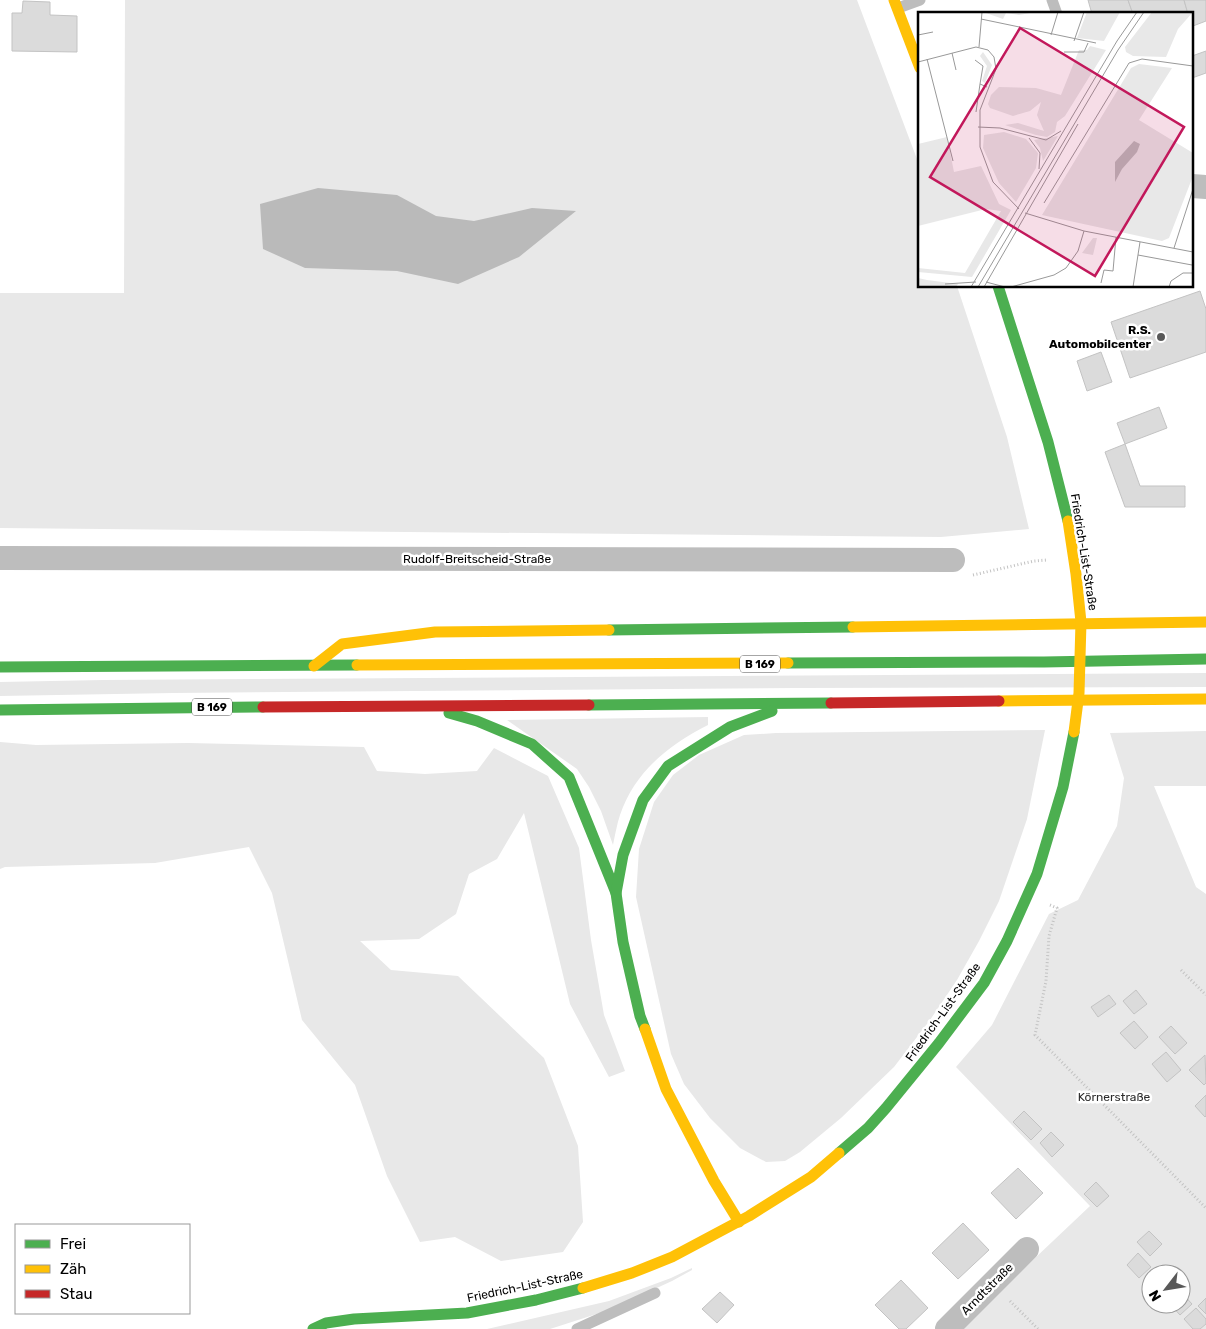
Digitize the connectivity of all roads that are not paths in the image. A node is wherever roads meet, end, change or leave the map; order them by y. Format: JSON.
{"nodes":[{"id":1,"x":920,"y":0,"type":"edge"},
{"id":2,"x":1052,"y":0,"type":"edge"},
{"id":3,"x":896,"y":4,"type":"edge"},
{"id":4,"x":1056,"y":12,"type":"edge"},
{"id":5,"x":918,"y":63,"type":"edge"},
{"id":6,"x":999,"y":288,"type":"edge"},
{"id":7,"x":0,"y":558,"type":"edge"},
{"id":8,"x":953,"y":560,"type":"road end"},
{"id":9,"x":1081,"y":622,"type":"junction"},
{"id":10,"x":1206,"y":622,"type":"edge"},
{"id":11,"x":1206,"y":659,"type":"edge"},
{"id":12,"x":314,"y":666,"type":"junction"},
{"id":13,"x":0,"y":667,"type":"edge"},
{"id":14,"x":1206,"y":699,"type":"edge"},
{"id":15,"x":790,"y":704,"type":"junction"},
{"id":16,"x":423,"y":705,"type":"junction"},
{"id":17,"x":0,"y":710,"type":"edge"},
{"id":18,"x":616,"y":893,"type":"junction"},
{"id":19,"x":739,"y":1222,"type":"junction"},
{"id":20,"x":1028,"y":1249,"type":"dead end"},
{"id":21,"x":655,"y":1293,"type":"dead end"},
{"id":22,"x":581,"y":1328,"type":"edge"},
{"id":23,"x":313,"y":1329,"type":"edge"},
{"id":24,"x":947,"y":1329,"type":"edge"}],
"edges":[{"from":1,"to":3,"type":"lane"},
{"from":2,"to":4,"type":"lane"},
{"from":3,"to":5,"type":"main road"},
{"from":6,"to":9,"type":"main road","name":"Friedrich-List-Straße"},
{"from":7,"to":8,"type":"street","name":"Rudolf-Breitscheid-Straße"},
{"from":9,"to":10,"type":"main road"},
{"from":9,"to":12,"type":"main road"},
{"from":9,"to":19,"type":"main road","name":"Friedrich-List-Straße","bridge":true},
{"from":11,"to":12,"type":"main road","number":"B 169"},
{"from":12,"to":13,"type":"main road","number":"B 169"},
{"from":14,"to":15,"type":"main road","number":"B 169"},
{"from":15,"to":16,"type":"main road","number":"B 169"},
{"from":15,"to":18,"type":"main road"},
{"from":16,"to":17,"type":"main road","number":"B 169"},
{"from":16,"to":18,"type":"main road"},
{"from":18,"to":19,"type":"main road"},
{"from":19,"to":23,"type":"main road","name":"Friedrich-List-Straße"},
{"from":20,"to":24,"type":"street","name":"Arndtstraße"},
{"from":21,"to":22,"type":"lane"}]}
